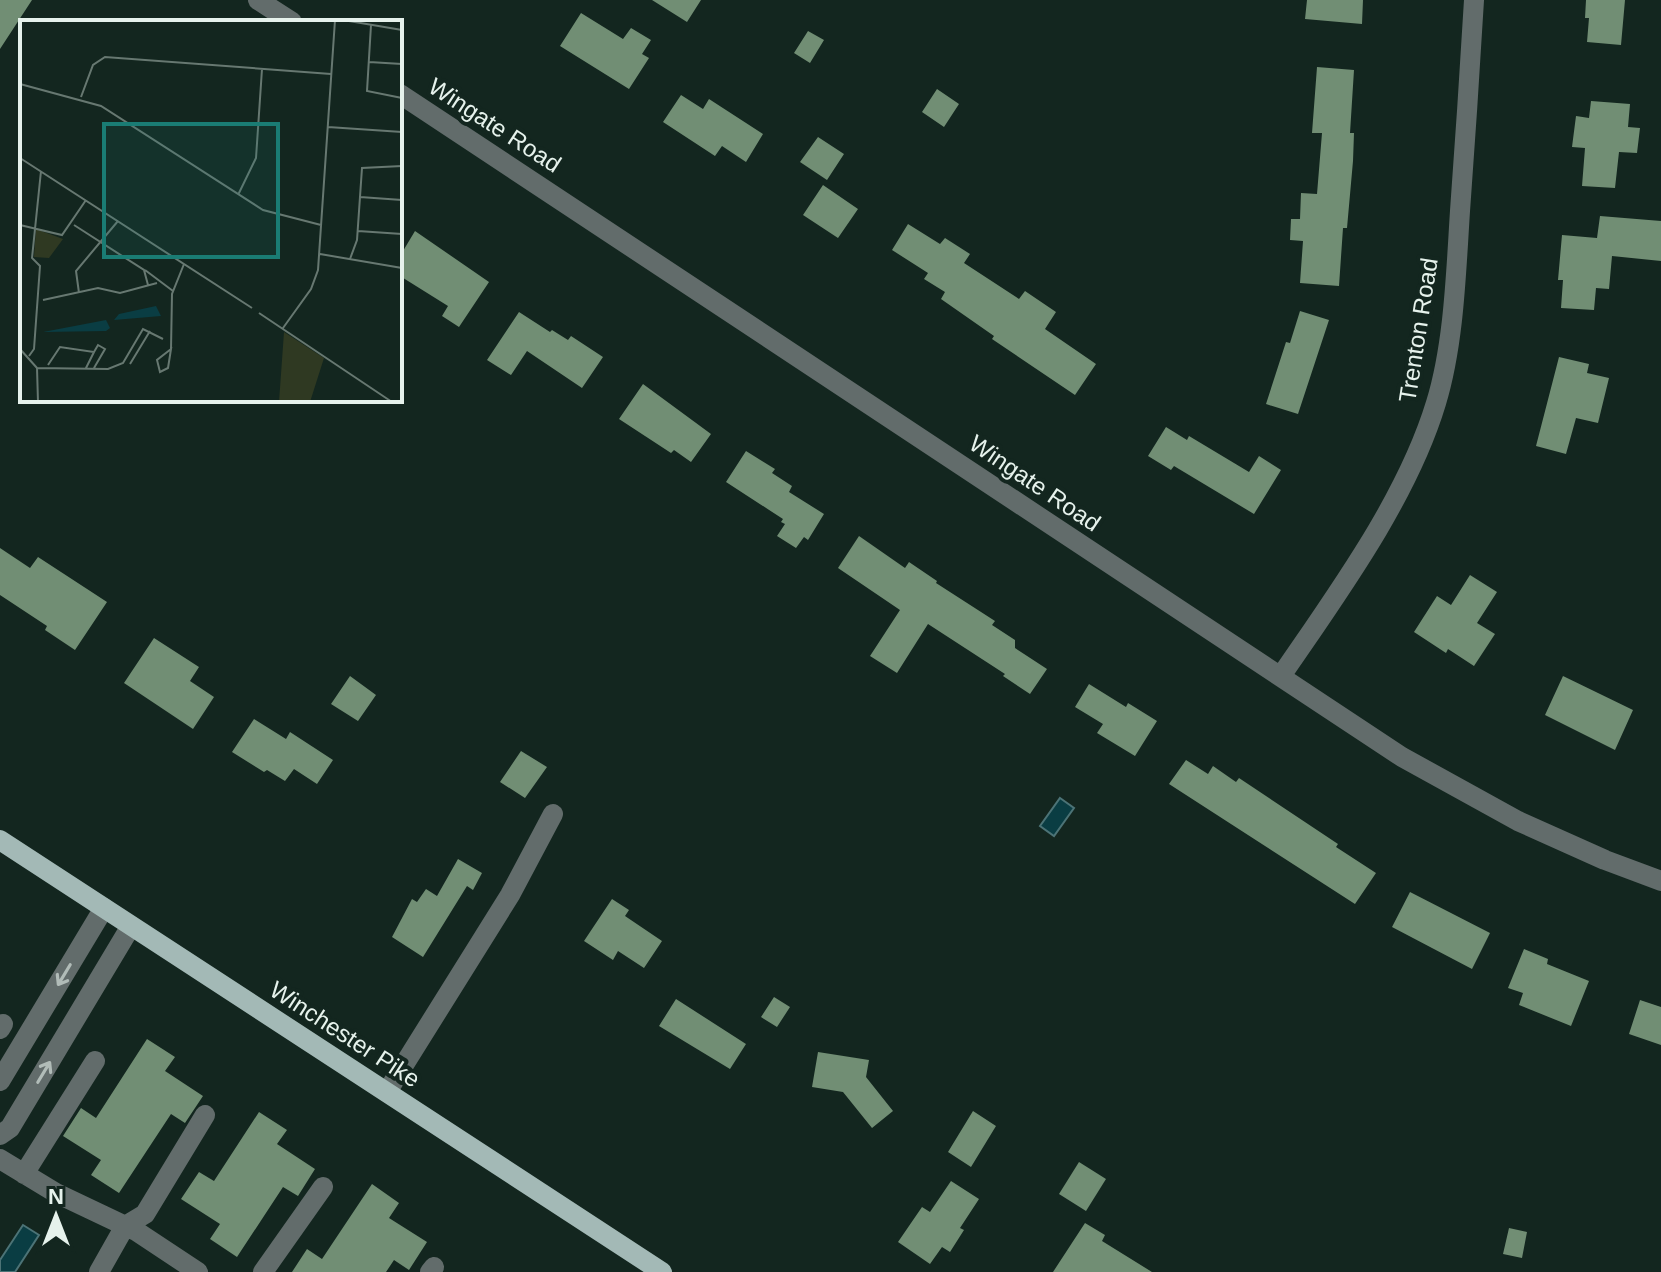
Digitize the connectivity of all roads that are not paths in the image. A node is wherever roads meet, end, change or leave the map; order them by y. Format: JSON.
{"nodes":[{"id":1,"x":258,"y":0,"type":"edge"},
{"id":2,"x":1474,"y":0,"type":"edge"},
{"id":3,"x":289,"y":20,"type":"edge"},
{"id":4,"x":402,"y":95,"type":"edge"},
{"id":5,"x":1281,"y":676,"type":"junction"},
{"id":6,"x":553,"y":814,"type":"dead end"},
{"id":7,"x":0,"y":840,"type":"edge"},
{"id":8,"x":1661,"y":881,"type":"edge"},
{"id":9,"x":104,"y":908,"type":"junction"},
{"id":10,"x":131,"y":926,"type":"junction"},
{"id":11,"x":95,"y":1061,"type":"dead end"},
{"id":12,"x":0,"y":1081,"type":"edge"},
{"id":13,"x":387,"y":1092,"type":"junction"},
{"id":14,"x":205,"y":1115,"type":"dead end"},
{"id":15,"x":0,"y":1135,"type":"edge"},
{"id":16,"x":0,"y":1159,"type":"edge"},
{"id":17,"x":24,"y":1174,"type":"junction"},
{"id":18,"x":323,"y":1187,"type":"dead end"},
{"id":19,"x":125,"y":1226,"type":"junction"},
{"id":20,"x":99,"y":1272,"type":"edge"},
{"id":21,"x":198,"y":1272,"type":"edge"},
{"id":22,"x":263,"y":1272,"type":"edge"},
{"id":23,"x":662,"y":1272,"type":"edge"}],
"edges":[{"from":1,"to":3,"type":"street"},
{"from":2,"to":5,"type":"street","name":"Trenton Road"},
{"from":4,"to":5,"type":"street","name":"Wingate Road"},
{"from":5,"to":8,"type":"street","name":"Wingate Road"},
{"from":6,"to":13,"type":"street"},
{"from":7,"to":9,"type":"main road","name":"Winchester Pike"},
{"from":9,"to":10,"type":"main road","name":"Winchester Pike"},
{"from":9,"to":12,"type":"street","one_way":true},
{"from":10,"to":13,"type":"main road","name":"Winchester Pike"},
{"from":15,"to":10,"type":"street","one_way":true},
{"from":11,"to":17,"type":"street"},
{"from":13,"to":23,"type":"main road","name":"Winchester Pike"},
{"from":14,"to":19,"type":"street"},
{"from":16,"to":17,"type":"street"},
{"from":17,"to":19,"type":"street"},
{"from":18,"to":22,"type":"street"},
{"from":19,"to":20,"type":"street"},
{"from":19,"to":21,"type":"street"}]}
